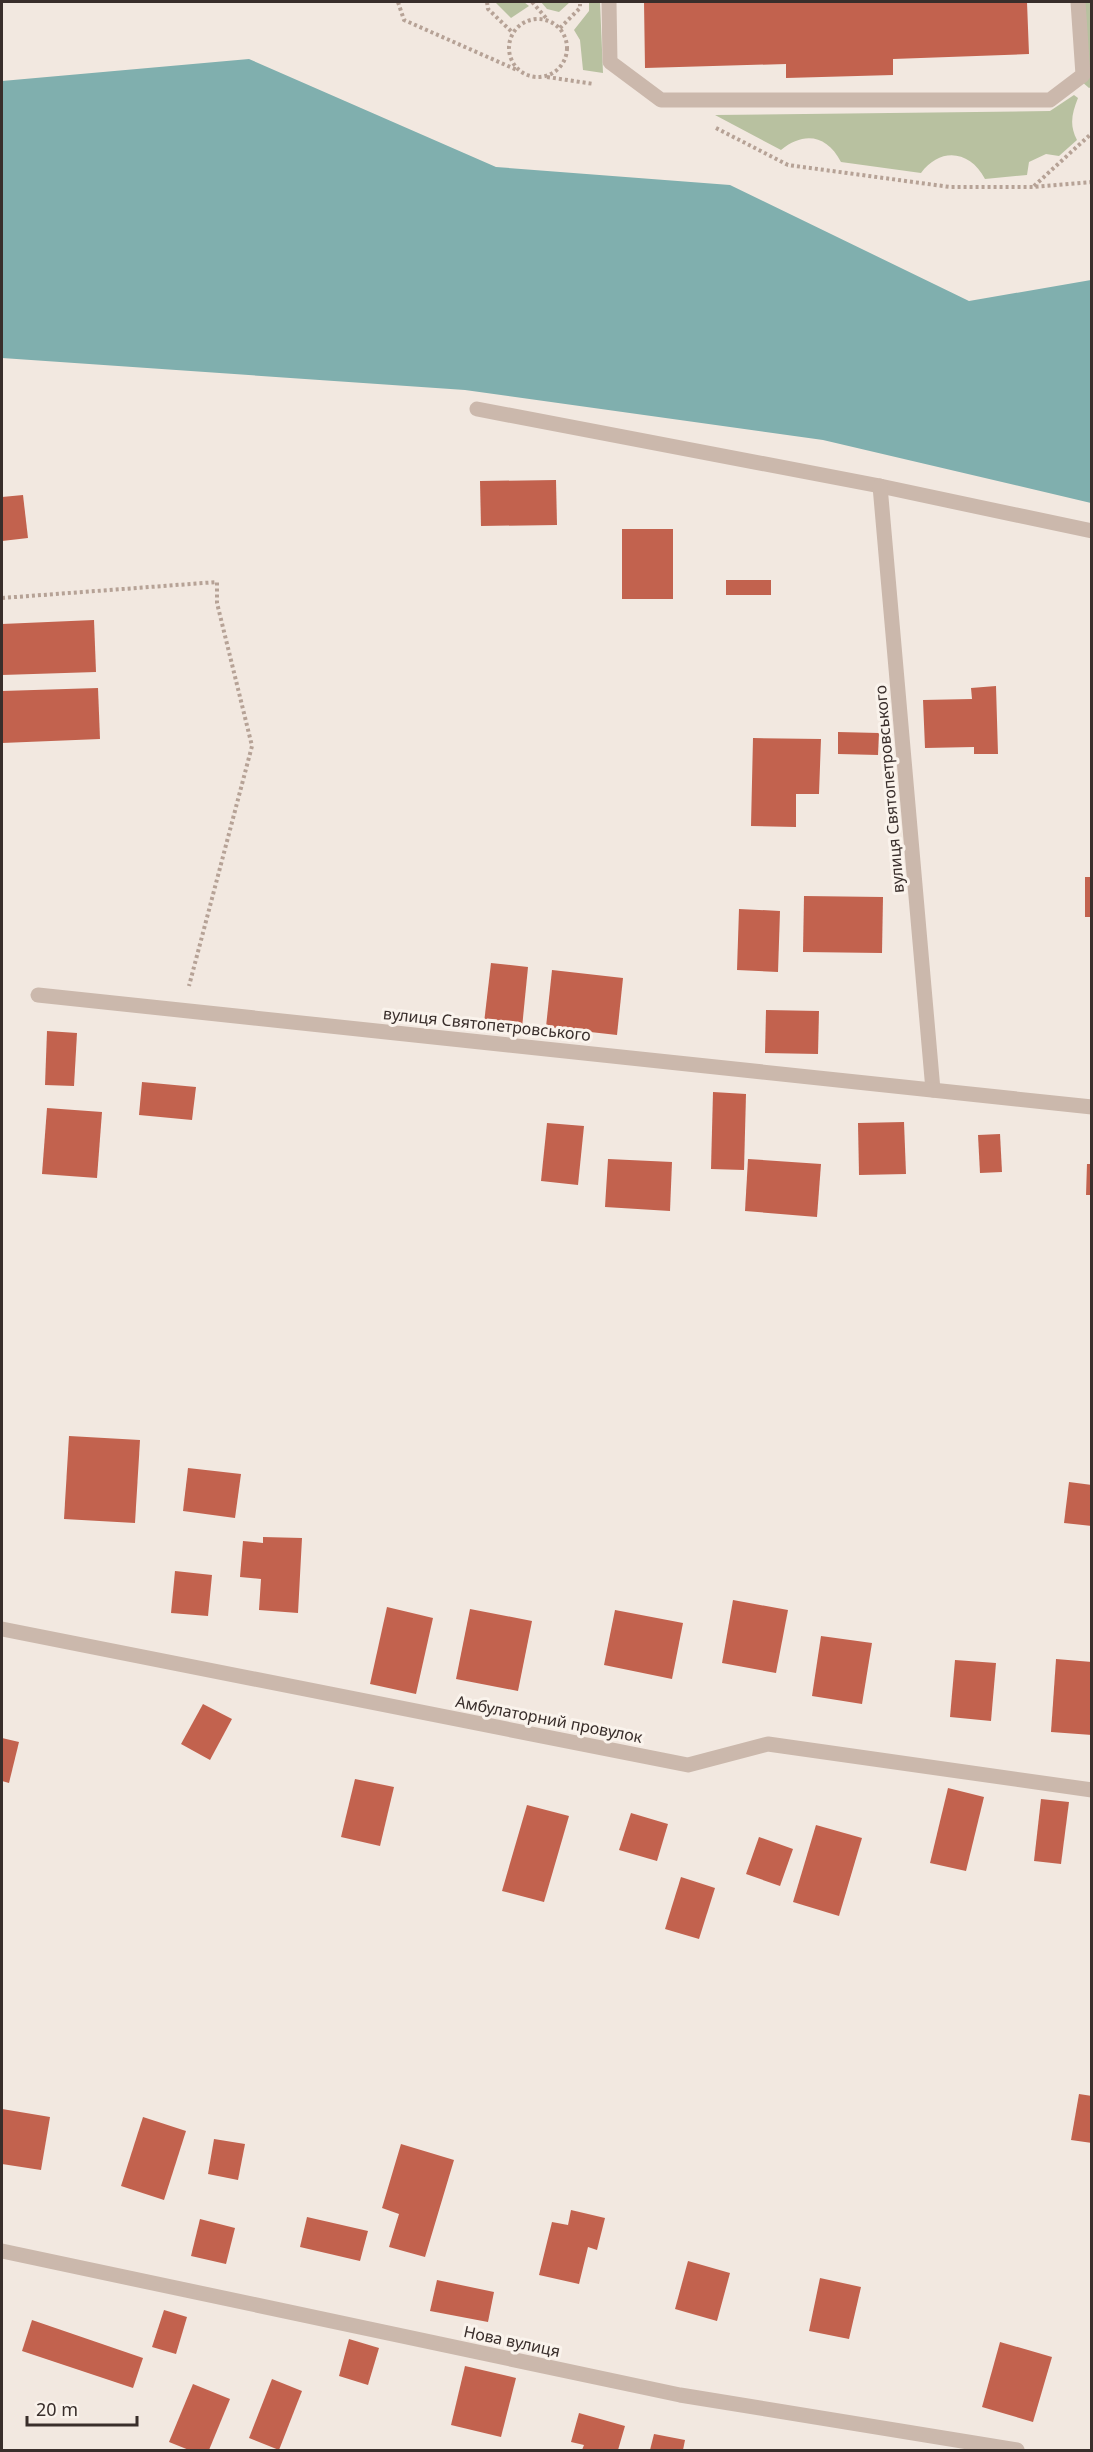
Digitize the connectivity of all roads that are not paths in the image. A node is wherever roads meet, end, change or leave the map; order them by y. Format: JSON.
{"nodes":[{"id":1,"x":609,"y":2,"type":"edge"},
{"id":2,"x":1078,"y":2,"type":"edge"},
{"id":3,"x":477,"y":409,"type":"dead end"},
{"id":4,"x":880,"y":486,"type":"junction"},
{"id":5,"x":1092,"y":531,"type":"edge"},
{"id":6,"x":38,"y":995,"type":"dead end"},
{"id":7,"x":933,"y":1090,"type":"junction"},
{"id":8,"x":1092,"y":1107,"type":"edge"},
{"id":9,"x":2,"y":1629,"type":"edge"},
{"id":10,"x":1092,"y":1790,"type":"edge"},
{"id":11,"x":2,"y":2251,"type":"edge"},
{"id":12,"x":1017,"y":2451,"type":"edge"}],
"edges":[{"from":1,"to":2,"type":"street"},
{"from":3,"to":4,"type":"street"},
{"from":4,"to":5,"type":"street"},
{"from":4,"to":7,"type":"street","name":"вулиця Святопетровського"},
{"from":6,"to":7,"type":"street","name":"вулиця Святопетровського"},
{"from":7,"to":8,"type":"street","name":"вулиця Святопетровського"},
{"from":9,"to":10,"type":"street","name":"Амбулаторний провулок"},
{"from":11,"to":12,"type":"street","name":"Нова вулиця"}]}
